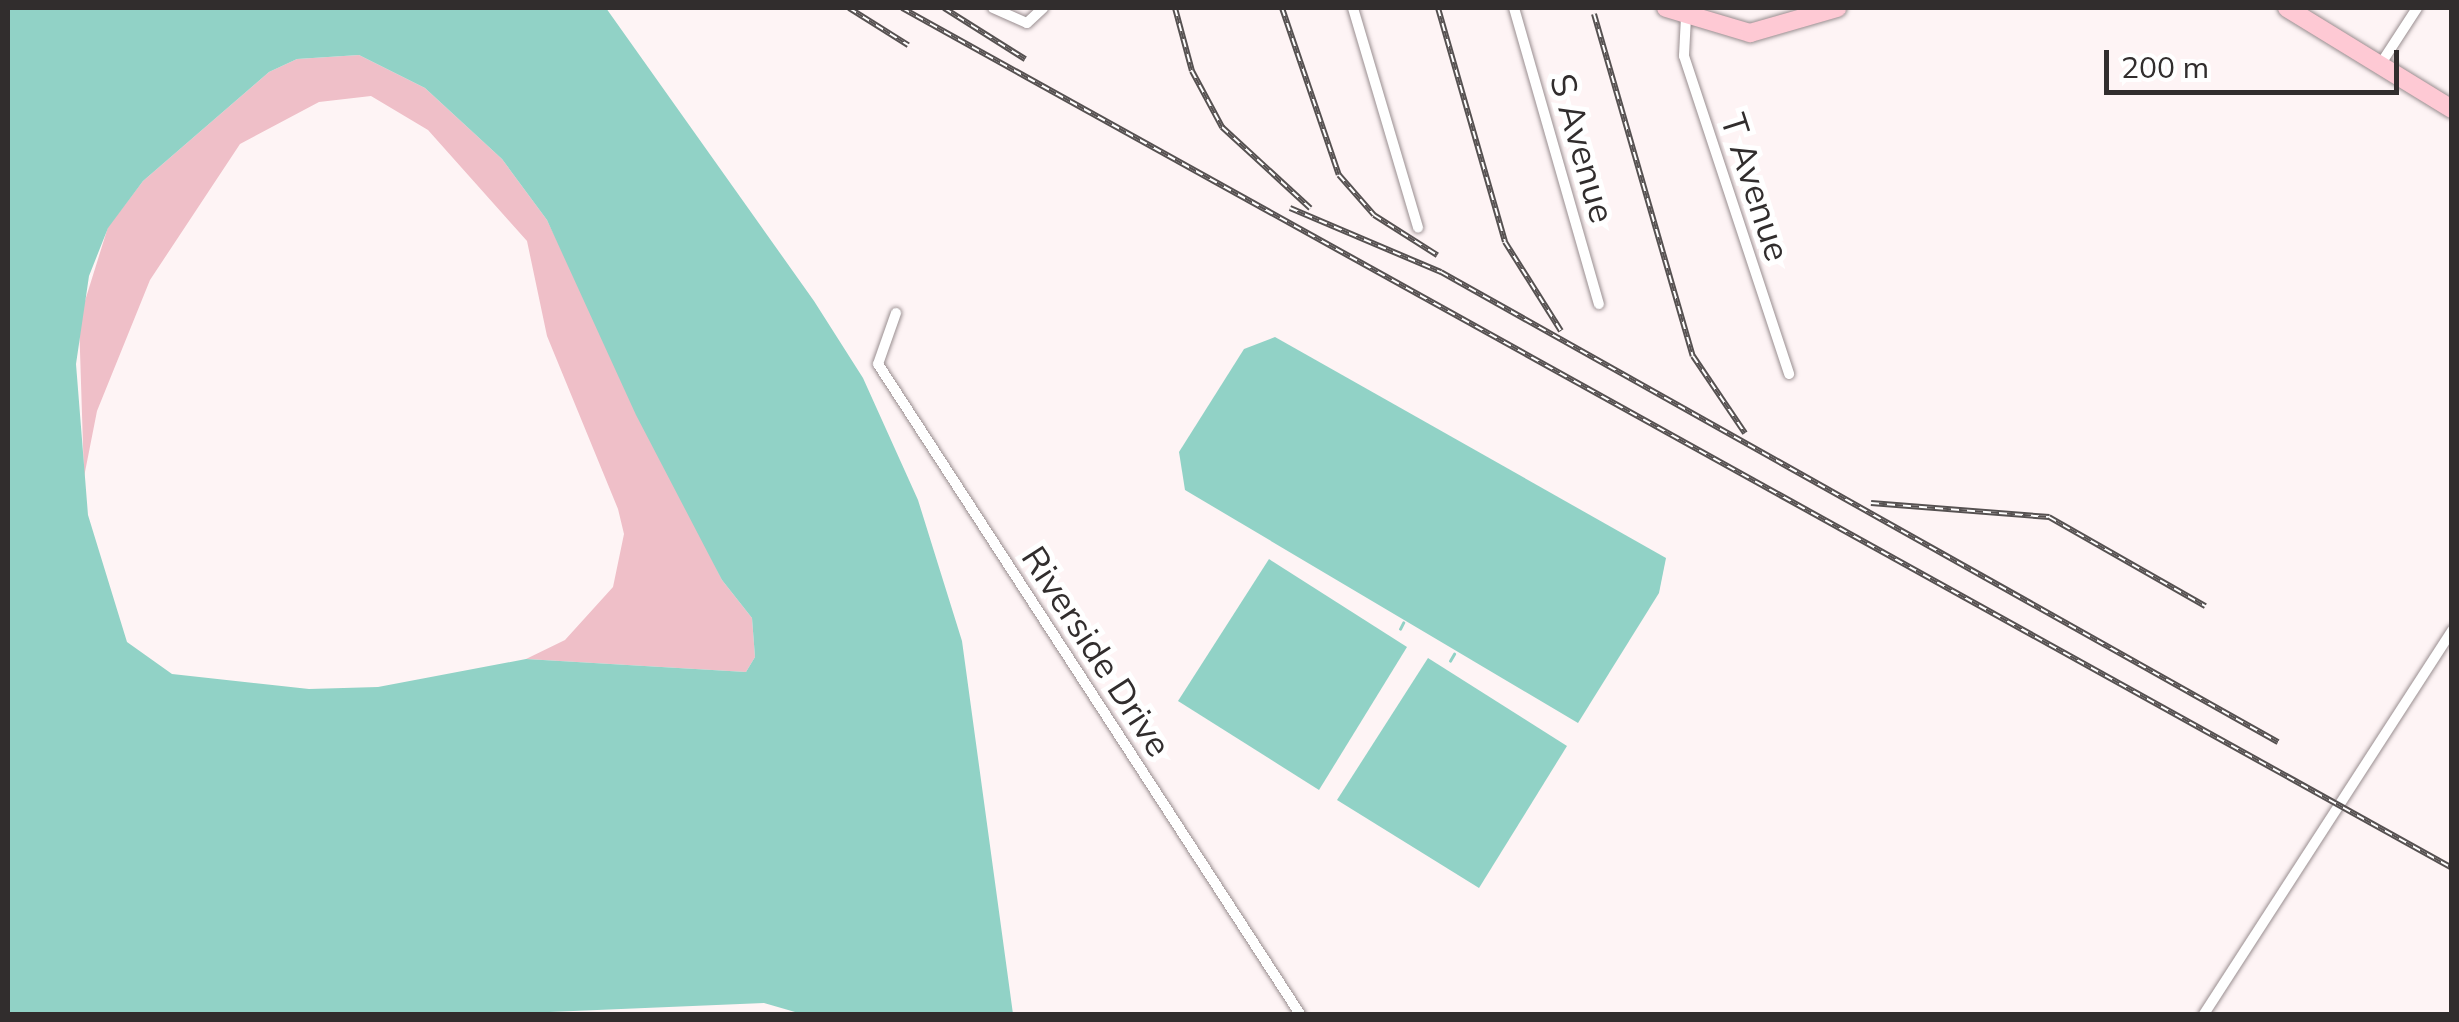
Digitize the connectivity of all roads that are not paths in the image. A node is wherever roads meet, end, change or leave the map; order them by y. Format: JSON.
{"nodes":[{"id":1,"x":993,"y":8,"type":"edge"},
{"id":2,"x":1043,"y":8,"type":"edge"},
{"id":3,"x":1353,"y":8,"type":"edge"},
{"id":4,"x":1514,"y":8,"type":"edge"},
{"id":5,"x":1666,"y":8,"type":"edge"},
{"id":6,"x":1837,"y":8,"type":"edge"},
{"id":7,"x":2288,"y":8,"type":"edge"},
{"id":8,"x":2416,"y":8,"type":"edge"},
{"id":9,"x":1686,"y":17,"type":"junction"},
{"id":10,"x":2380,"y":65,"type":"junction"},
{"id":11,"x":2452,"y":110,"type":"edge"},
{"id":12,"x":1418,"y":228,"type":"dead end"},
{"id":13,"x":1599,"y":304,"type":"dead end"},
{"id":14,"x":896,"y":314,"type":"dead end"},
{"id":15,"x":1789,"y":374,"type":"dead end"},
{"id":16,"x":2452,"y":630,"type":"edge"},
{"id":17,"x":1300,"y":1014,"type":"edge"},
{"id":18,"x":2204,"y":1014,"type":"edge"}],
"edges":[{"from":1,"to":2,"type":"street"},
{"from":3,"to":12,"type":"street"},
{"from":4,"to":13,"type":"street","name":"S Avenue"},
{"from":5,"to":9,"type":"main road"},
{"from":6,"to":9,"type":"main road"},
{"from":7,"to":10,"type":"main road"},
{"from":8,"to":10,"type":"street"},
{"from":9,"to":15,"type":"street","name":"T Avenue"},
{"from":10,"to":11,"type":"main road"},
{"from":14,"to":17,"type":"street","name":"Riverside Drive"},
{"from":16,"to":18,"type":"street"}]}
